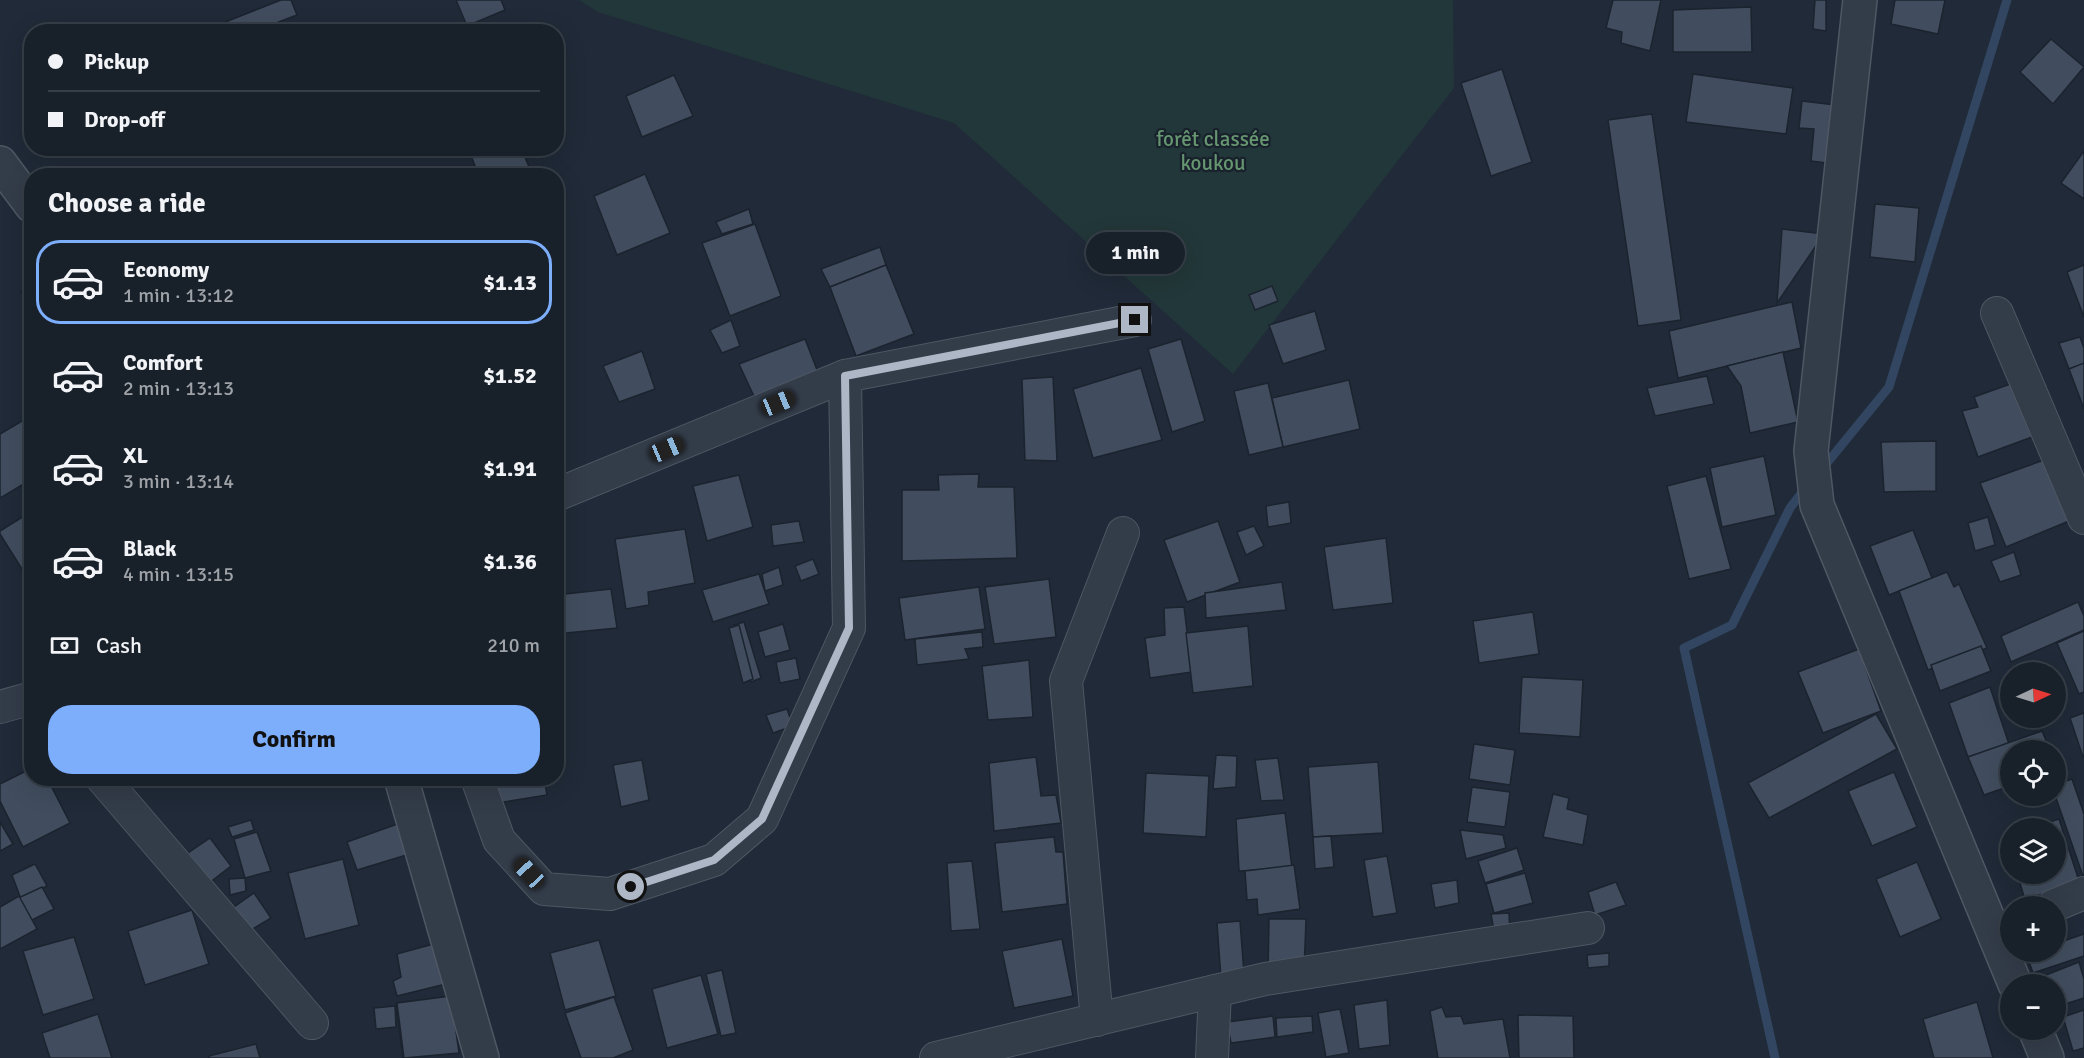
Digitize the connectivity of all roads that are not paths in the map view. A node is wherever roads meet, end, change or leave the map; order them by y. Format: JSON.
{"nodes":[{"id":1,"x":1860,"y":0,"type":"edge"},
{"id":2,"x":0,"y":163,"type":"edge"},
{"id":3,"x":24,"y":196,"type":"edge"},
{"id":4,"x":1997,"y":313,"type":"dead end"},
{"id":5,"x":1135,"y":320,"type":"dead end"},
{"id":6,"x":845,"y":376,"type":"junction"},
{"id":7,"x":564,"y":492,"type":"edge"},
{"id":8,"x":2084,"y":518,"type":"edge"},
{"id":9,"x":1123,"y":533,"type":"dead end"},
{"id":10,"x":24,"y":700,"type":"edge"},
{"id":11,"x":0,"y":707,"type":"edge"},
{"id":12,"x":109,"y":786,"type":"edge"},
{"id":13,"x":403,"y":786,"type":"edge"},
{"id":14,"x":480,"y":786,"type":"edge"},
{"id":15,"x":2084,"y":893,"type":"edge"},
{"id":16,"x":2066,"y":901,"type":"edge"},
{"id":17,"x":2000,"y":926,"type":"edge"},
{"id":18,"x":1588,"y":928,"type":"dead end"},
{"id":19,"x":1215,"y":991,"type":"junction"},
{"id":20,"x":1097,"y":1020,"type":"junction"},
{"id":21,"x":312,"y":1023,"type":"dead end"},
{"id":22,"x":2040,"y":1040,"type":"edge"},
{"id":23,"x":482,"y":1058,"type":"edge"},
{"id":24,"x":936,"y":1058,"type":"edge"},
{"id":25,"x":1212,"y":1058,"type":"edge"},
{"id":26,"x":2048,"y":1058,"type":"edge"}],
"edges":[{"from":1,"to":17,"type":"street"},
{"from":2,"to":3,"type":"street"},
{"from":4,"to":8,"type":"street"},
{"from":5,"to":6,"type":"street"},
{"from":6,"to":7,"type":"street"},
{"from":6,"to":14,"type":"street"},
{"from":9,"to":20,"type":"street"},
{"from":10,"to":11,"type":"street"},
{"from":12,"to":21,"type":"street"},
{"from":13,"to":23,"type":"street"},
{"from":15,"to":16,"type":"street"},
{"from":18,"to":19,"type":"street"},
{"from":19,"to":20,"type":"street"},
{"from":19,"to":25,"type":"street"},
{"from":20,"to":24,"type":"street"},
{"from":22,"to":26,"type":"street"}]}
